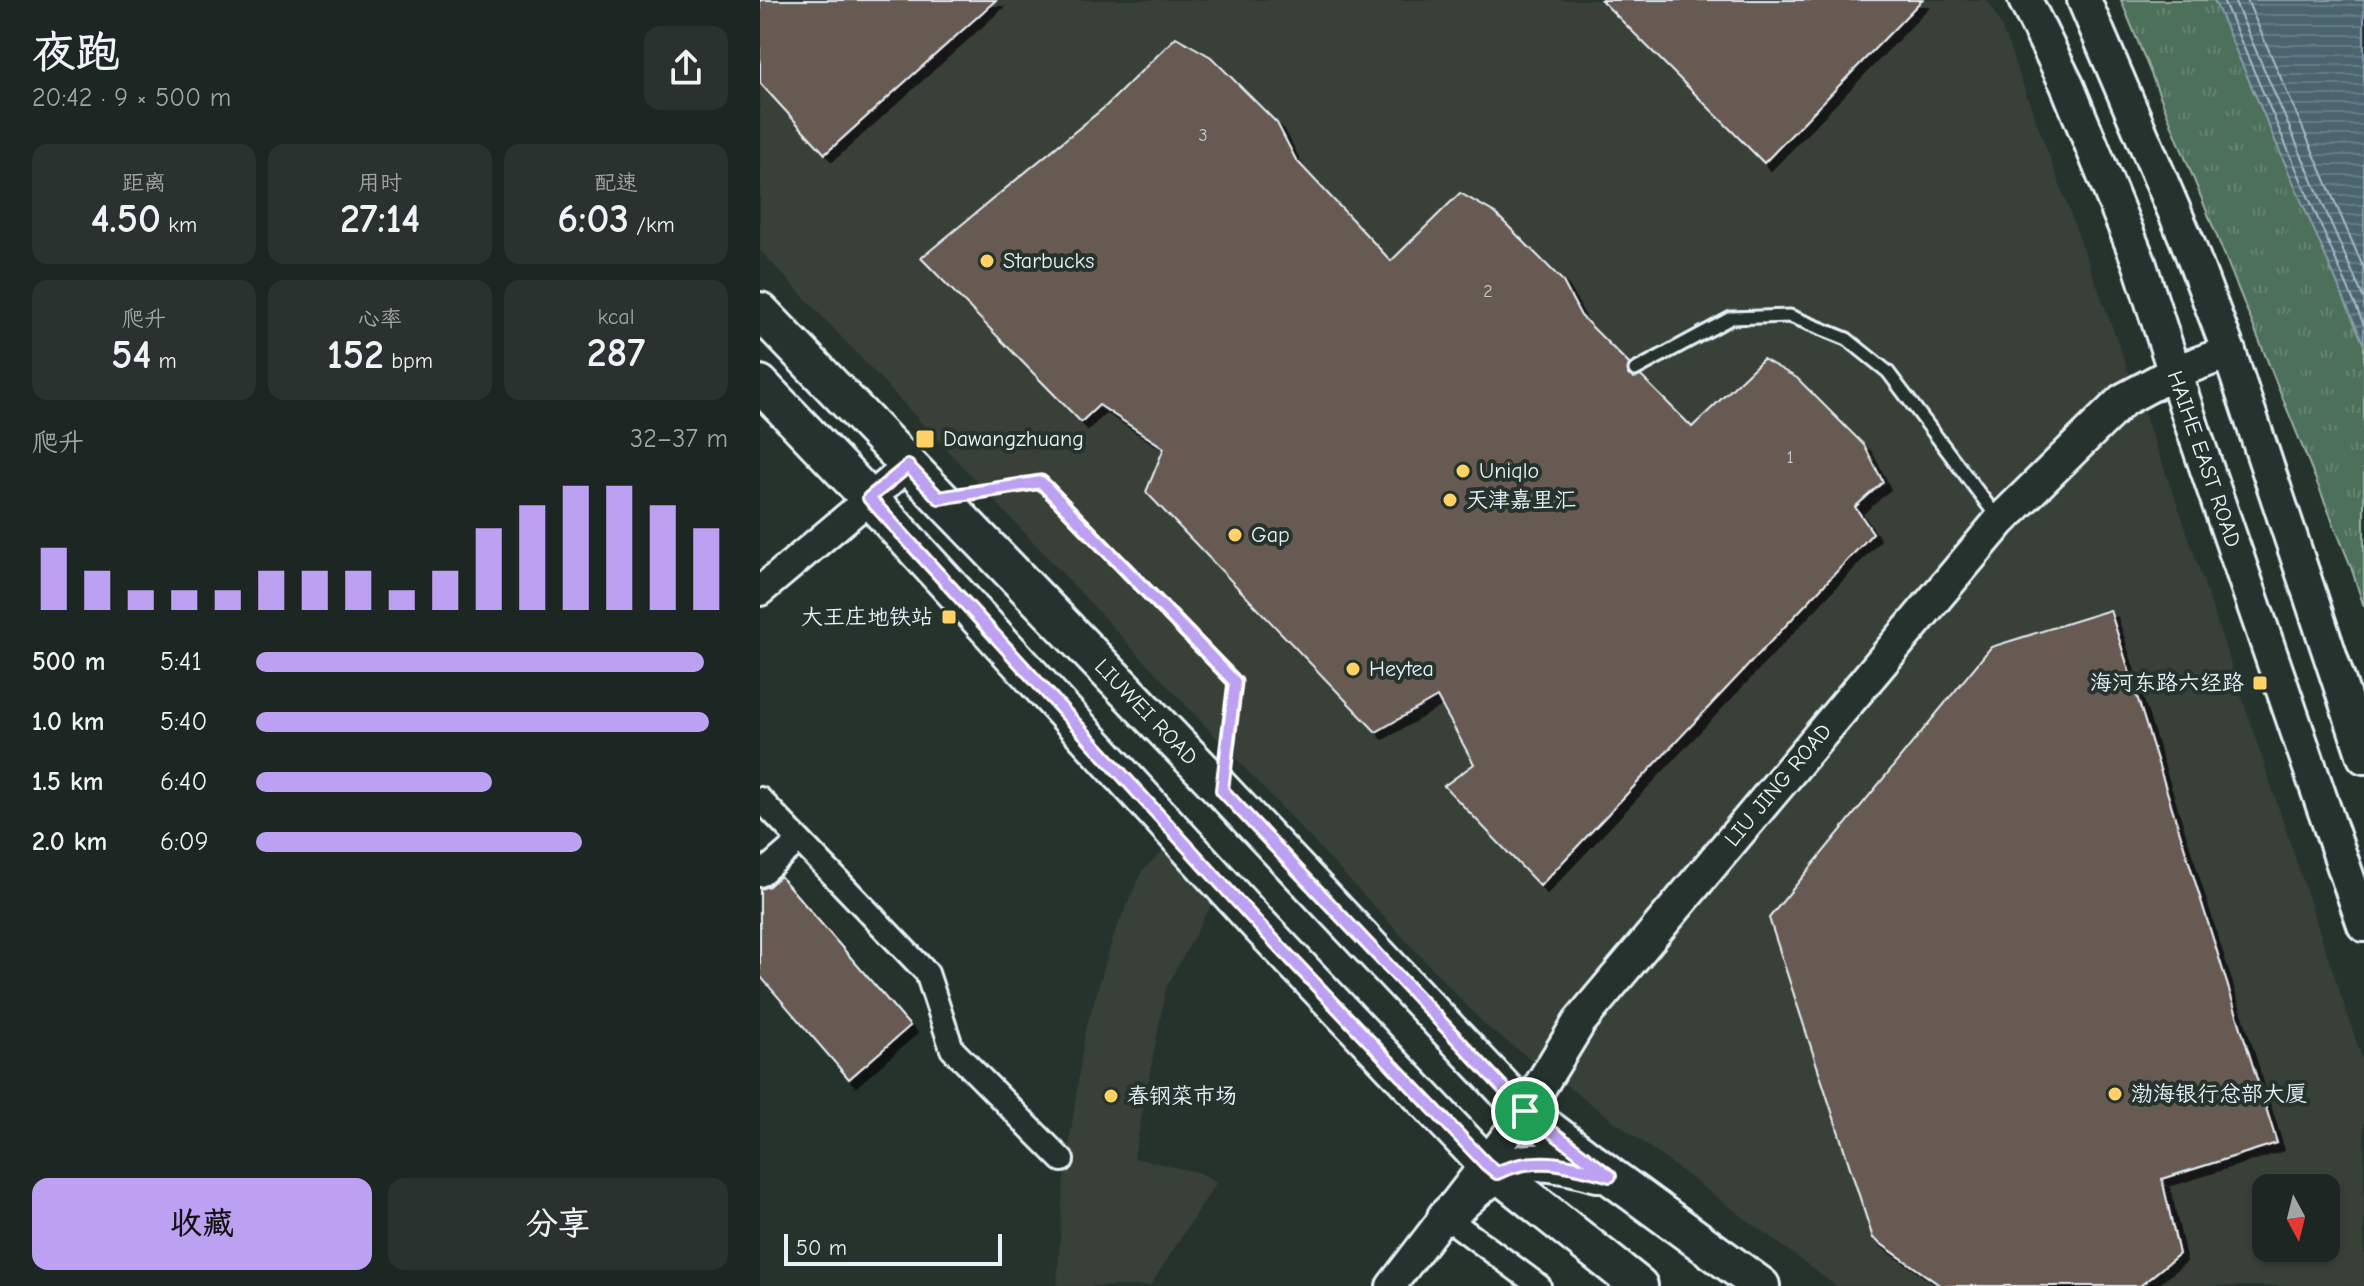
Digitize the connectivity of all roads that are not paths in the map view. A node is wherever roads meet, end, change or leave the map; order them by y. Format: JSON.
{"nodes":[{"id":1,"x":2025,"y":0,"type":"edge"},
{"id":2,"x":2084,"y":0,"type":"edge"},
{"id":3,"x":760,"y":311,"type":"edge"},
{"id":4,"x":2229,"y":352,"type":"junction"},
{"id":5,"x":1635,"y":370,"type":"dead end"},
{"id":6,"x":2175,"y":372,"type":"junction"},
{"id":7,"x":760,"y":384,"type":"edge"},
{"id":8,"x":908,"y":466,"type":"junction"},
{"id":9,"x":869,"y":498,"type":"junction"},
{"id":10,"x":939,"y":498,"type":"junction"},
{"id":11,"x":2000,"y":521,"type":"junction"},
{"id":12,"x":760,"y":591,"type":"edge"},
{"id":13,"x":2364,"y":757,"type":"edge"},
{"id":14,"x":1222,"y":790,"type":"junction"},
{"id":15,"x":760,"y":799,"type":"edge"},
{"id":16,"x":799,"y":841,"type":"junction"},
{"id":17,"x":760,"y":875,"type":"edge"},
{"id":18,"x":2364,"y":925,"type":"edge"},
{"id":19,"x":1525,"y":1111,"type":"junction"},
{"id":20,"x":1062,"y":1160,"type":"dead end"},
{"id":21,"x":1491,"y":1169,"type":"junction"},
{"id":22,"x":1610,"y":1176,"type":"junction"},
{"id":23,"x":1446,"y":1217,"type":"junction"},
{"id":24,"x":1391,"y":1286,"type":"edge"},
{"id":25,"x":1539,"y":1286,"type":"edge"},
{"id":26,"x":1639,"y":1286,"type":"edge"},
{"id":27,"x":1761,"y":1286,"type":"edge"}],
"edges":[{"from":1,"to":6,"type":"main road","name":"HAIHE EAST ROAD"},
{"from":2,"to":4,"type":"main road"},
{"from":3,"to":8,"type":"main road","name":"LIUWEI ROAD"},
{"from":4,"to":6,"type":"main road","name":"LIU JING ROAD"},
{"from":4,"to":13,"type":"main road"},
{"from":5,"to":11,"type":"lane"},
{"from":6,"to":11,"type":"main road","name":"LIU JING ROAD"},
{"from":6,"to":18,"type":"main road","name":"HAIHE EAST ROAD"},
{"from":7,"to":9,"type":"main road"},
{"from":8,"to":9,"type":"street"},
{"from":8,"to":10,"type":"main road","name":"LIUWEI ROAD"},
{"from":9,"to":12,"type":"street"},
{"from":9,"to":21,"type":"main road"},
{"from":10,"to":14,"type":"main road","name":"LIUWEI ROAD"},
{"from":10,"to":14,"type":"lane"},
{"from":11,"to":19,"type":"main road","name":"LIU JING ROAD"},
{"from":14,"to":19,"type":"main road","name":"LIUWEI ROAD"},
{"from":15,"to":16,"type":"street"},
{"from":16,"to":17,"type":"street"},
{"from":16,"to":20,"type":"street"},
{"from":19,"to":21,"type":"street","name":"LIU JING ROAD"},
{"from":19,"to":22,"type":"main road","name":"LIUWEI ROAD"},
{"from":21,"to":22,"type":"main road"},
{"from":21,"to":23,"type":"main road"},
{"from":21,"to":26,"type":"main road"},
{"from":22,"to":27,"type":"main road","name":"LIUWEI ROAD"},
{"from":23,"to":24,"type":"street"},
{"from":23,"to":25,"type":"street"}]}
